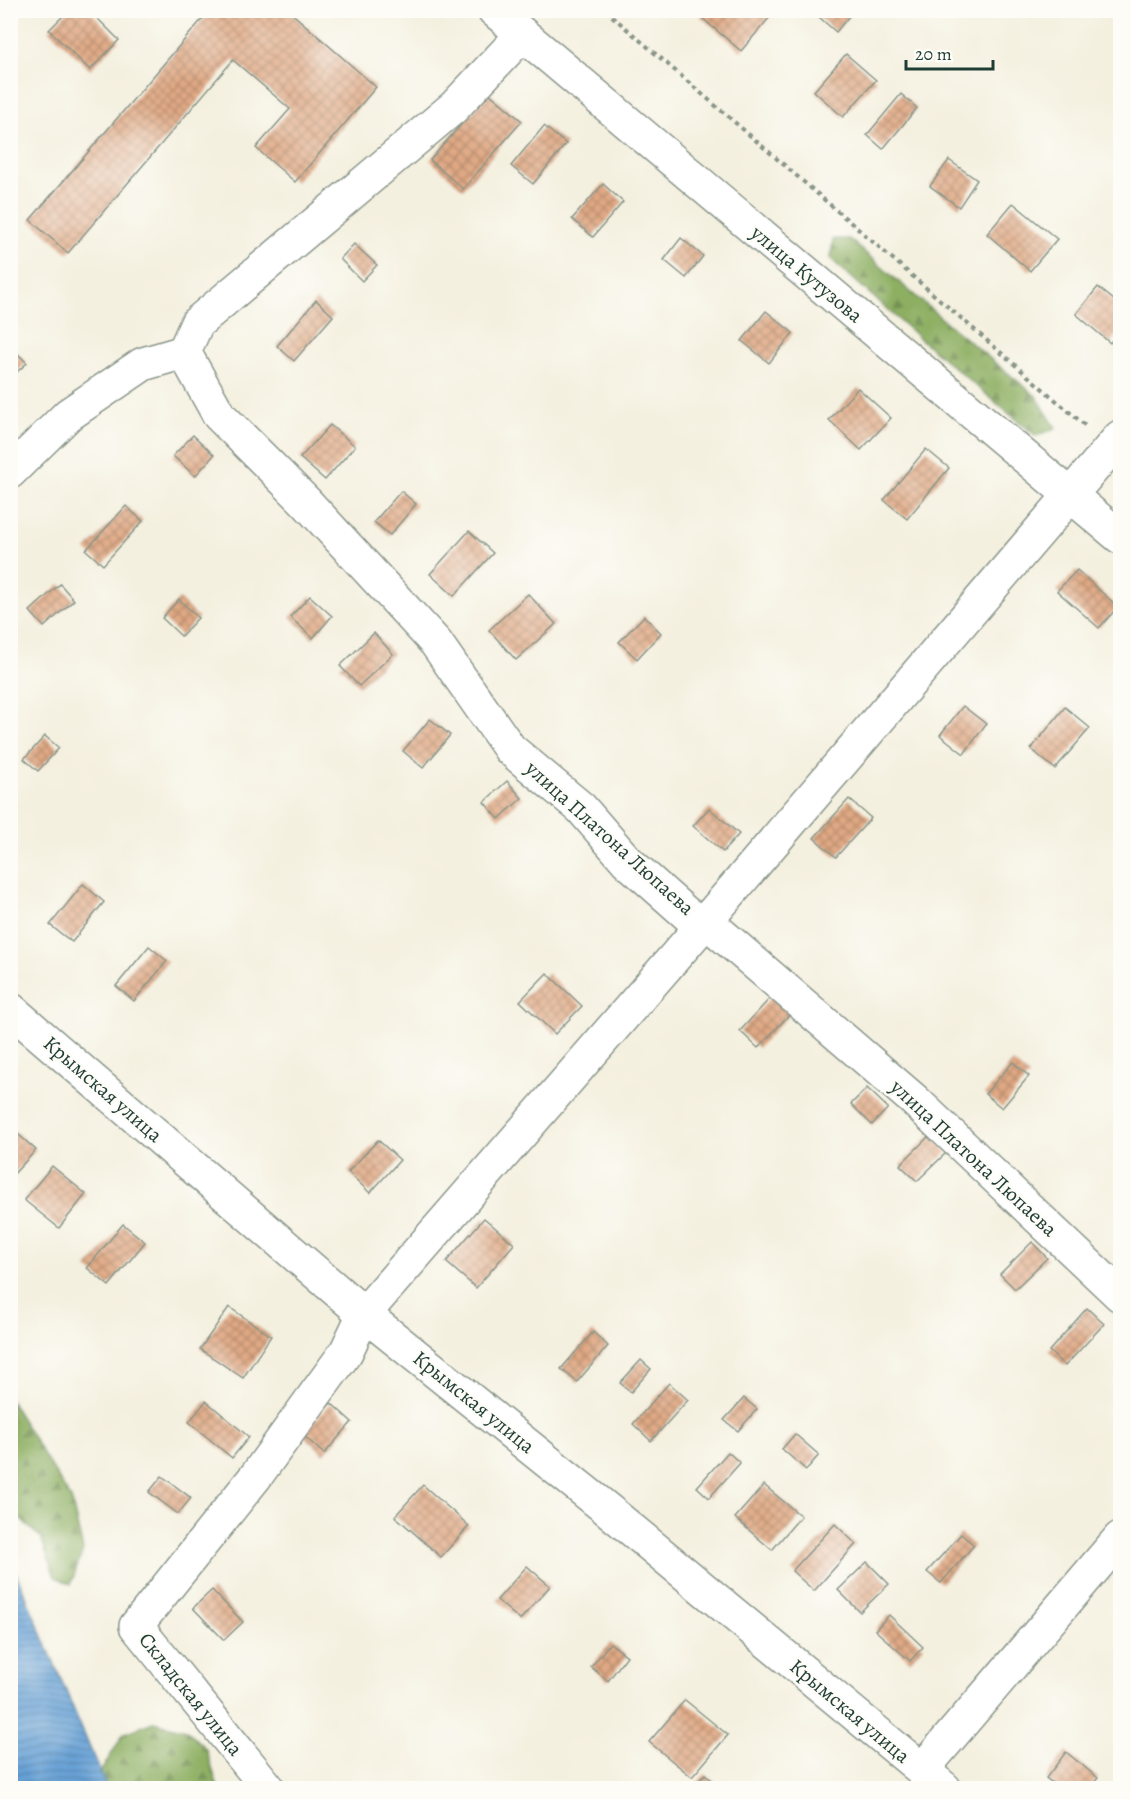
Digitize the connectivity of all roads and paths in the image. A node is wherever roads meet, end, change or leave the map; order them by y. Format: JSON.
{"nodes":[{"id":1,"x":494,"y":10,"type":"edge"},
{"id":2,"x":605,"y":10,"type":"edge"},
{"id":3,"x":522,"y":35,"type":"junction"},
{"id":4,"x":184,"y":352,"type":"junction"},
{"id":5,"x":1115,"y":443,"type":"edge"},
{"id":6,"x":10,"y":472,"type":"edge"},
{"id":7,"x":1070,"y":494,"type":"junction"},
{"id":8,"x":1120,"y":537,"type":"edge"},
{"id":9,"x":706,"y":921,"type":"junction"},
{"id":10,"x":10,"y":1009,"type":"edge"},
{"id":11,"x":1120,"y":1295,"type":"edge"},
{"id":12,"x":364,"y":1314,"type":"junction"},
{"id":13,"x":1120,"y":1538,"type":"edge"},
{"id":14,"x":933,"y":1779,"type":"edge"},
{"id":15,"x":268,"y":1788,"type":"edge"}],
"edges":[{"from":1,"to":3,"type":"street","name":"улица Кутузова"},
{"from":2,"to":5,"type":"path"},
{"from":3,"to":4,"type":"street"},
{"from":3,"to":7,"type":"street","name":"улица Кутузова"},
{"from":4,"to":6,"type":"street"},
{"from":4,"to":9,"type":"street","name":"улица Платона Люпаева"},
{"from":5,"to":7,"type":"street"},
{"from":7,"to":8,"type":"street","name":"улица Кутузова"},
{"from":7,"to":9,"type":"street"},
{"from":9,"to":11,"type":"street","name":"улица Платона Люпаева"},
{"from":9,"to":12,"type":"street"},
{"from":10,"to":12,"type":"street","name":"Крымская улица"},
{"from":12,"to":14,"type":"street","name":"Крымская улица"},
{"from":12,"to":15,"type":"street","name":"Складская улица"},
{"from":13,"to":14,"type":"street"}]}
